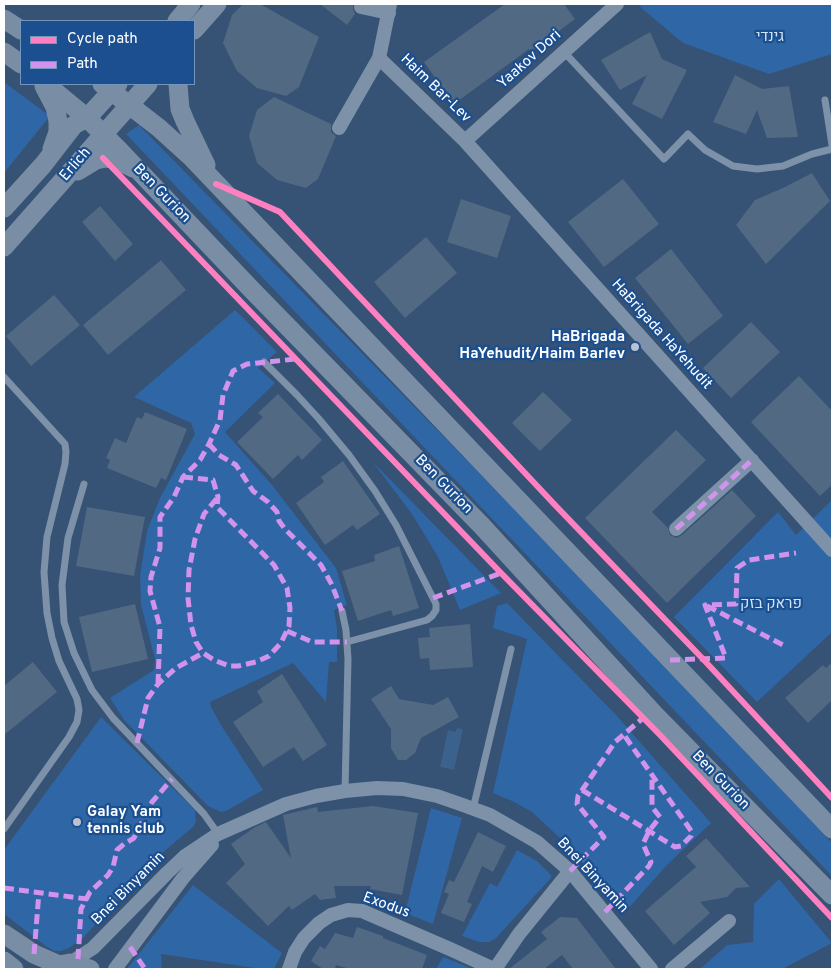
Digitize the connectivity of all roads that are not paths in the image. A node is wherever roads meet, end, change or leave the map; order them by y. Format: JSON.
{"nodes":[{"id":1,"x":192,"y":4,"type":"edge"},
{"id":2,"x":217,"y":4,"type":"edge"},
{"id":3,"x":617,"y":4,"type":"edge"},
{"id":4,"x":360,"y":7,"type":"dead end"},
{"id":5,"x":389,"y":8,"type":"edge"},
{"id":6,"x":4,"y":19,"type":"edge"},
{"id":7,"x":178,"y":20,"type":"edge"},
{"id":8,"x":20,"y":29,"type":"edge"},
{"id":9,"x":195,"y":29,"type":"edge"},
{"id":10,"x":4,"y":52,"type":"edge"},
{"id":11,"x":564,"y":52,"type":"junction"},
{"id":12,"x":379,"y":58,"type":"junction"},
{"id":13,"x":20,"y":63,"type":"edge"},
{"id":14,"x":43,"y":85,"type":"edge"},
{"id":15,"x":47,"y":85,"type":"edge"},
{"id":16,"x":147,"y":85,"type":"edge"},
{"id":17,"x":178,"y":85,"type":"edge"},
{"id":18,"x":111,"y":86,"type":"edge"},
{"id":19,"x":826,"y":100,"type":"dead end"},
{"id":20,"x":131,"y":104,"type":"junction"},
{"id":21,"x":87,"y":118,"type":"junction"},
{"id":22,"x":339,"y":128,"type":"dead end"},
{"id":23,"x":104,"y":134,"type":"junction"},
{"id":24,"x":465,"y":141,"type":"junction"},
{"id":25,"x":832,"y":145,"type":"edge"},
{"id":26,"x":832,"y":149,"type":"edge"},
{"id":27,"x":46,"y":162,"type":"junction"},
{"id":28,"x":140,"y":172,"type":"junction"},
{"id":29,"x":62,"y":181,"type":"junction"},
{"id":30,"x":216,"y":184,"type":"junction"},
{"id":31,"x":4,"y":208,"type":"edge"},
{"id":32,"x":4,"y":247,"type":"edge"},
{"id":33,"x":264,"y":362,"type":"dead end"},
{"id":34,"x":4,"y":377,"type":"edge"},
{"id":35,"x":752,"y":460,"type":"junction"},
{"id":36,"x":84,"y":484,"type":"dead end"},
{"id":37,"x":676,"y":529,"type":"dead end"},
{"id":38,"x":832,"y":550,"type":"edge"},
{"id":39,"x":342,"y":611,"type":"dead end"},
{"id":40,"x":347,"y":642,"type":"junction"},
{"id":41,"x":511,"y":649,"type":"dead end"},
{"id":42,"x":345,"y":790,"type":"junction"},
{"id":43,"x":473,"y":809,"type":"junction"},
{"id":44,"x":4,"y":829,"type":"edge"},
{"id":45,"x":832,"y":829,"type":"edge"},
{"id":46,"x":219,"y":836,"type":"junction"},
{"id":47,"x":570,"y":871,"type":"junction"},
{"id":48,"x":832,"y":895,"type":"edge"},
{"id":49,"x":729,"y":921,"type":"dead end"},
{"id":50,"x":4,"y":934,"type":"edge"},
{"id":51,"x":4,"y":961,"type":"edge"},
{"id":52,"x":60,"y":966,"type":"edge"},
{"id":53,"x":14,"y":969,"type":"edge"},
{"id":54,"x":90,"y":969,"type":"edge"},
{"id":55,"x":115,"y":969,"type":"edge"},
{"id":56,"x":289,"y":969,"type":"edge"},
{"id":57,"x":494,"y":969,"type":"edge"},
{"id":58,"x":651,"y":969,"type":"edge"},
{"id":59,"x":672,"y":969,"type":"edge"}],
"edges":[{"from":1,"to":7,"type":"main road"},
{"from":2,"to":9,"type":"main road"},
{"from":3,"to":11,"type":"street","name":"Yaakov Dori"},
{"from":4,"to":5,"type":"street"},
{"from":5,"to":12,"type":"street","name":"Haim Bar-Lev"},
{"from":6,"to":8,"type":"main road"},
{"from":10,"to":13,"type":"main road"},
{"from":11,"to":24,"type":"street","name":"Yaakov Dori"},
{"from":11,"to":26,"type":"lane"},
{"from":12,"to":22,"type":"street"},
{"from":12,"to":24,"type":"street","name":"Haim Bar-Lev"},
{"from":14,"to":27,"type":"main road"},
{"from":15,"to":21,"type":"main road","name":"Ben Gurion"},
{"from":16,"to":20,"type":"main road","name":"Erlich"},
{"from":17,"to":30,"type":"main road"},
{"from":18,"to":20,"type":"main road"},
{"from":18,"to":21,"type":"main road","name":"Erlich"},
{"from":19,"to":25,"type":"lane"},
{"from":20,"to":23,"type":"main road","name":"Erlich"},
{"from":20,"to":30,"type":"main road"},
{"from":21,"to":23,"type":"main road","name":"Ben Gurion"},
{"from":21,"to":27,"type":"main road","name":"Erlich"},
{"from":23,"to":28,"type":"main road","name":"Ben Gurion"},
{"from":23,"to":29,"type":"main road","name":"Erlich"},
{"from":24,"to":35,"type":"street","name":"HaBrigada HaYehudit"},
{"from":27,"to":31,"type":"main road","name":"Erlich"},
{"from":28,"to":29,"type":"main road"},
{"from":28,"to":48,"type":"main road","name":"Ben Gurion"},
{"from":29,"to":32,"type":"main road","name":"Erlich"},
{"from":30,"to":45,"type":"main road"},
{"from":33,"to":40,"type":"lane"},
{"from":34,"to":44,"type":"lane"},
{"from":35,"to":37,"type":"street"},
{"from":35,"to":38,"type":"street","name":"HaBrigada HaYehudit"},
{"from":36,"to":46,"type":"lane"},
{"from":39,"to":40,"type":"lane"},
{"from":40,"to":42,"type":"lane"},
{"from":41,"to":43,"type":"lane"},
{"from":42,"to":43,"type":"street","name":"Bnei Binyamin"},
{"from":42,"to":46,"type":"street","name":"Bnei Binyamin"},
{"from":43,"to":47,"type":"street","name":"Bnei Binyamin"},
{"from":46,"to":52,"type":"street","name":"Bnei Binyamin"},
{"from":46,"to":55,"type":"street","name":"Bnei Binyamin"},
{"from":47,"to":57,"type":"street","name":"Exodus"},
{"from":47,"to":58,"type":"street","name":"Bnei Binyamin"},
{"from":49,"to":59,"type":"street"},
{"from":50,"to":52,"type":"main road"},
{"from":51,"to":53,"type":"main road"},
{"from":52,"to":54,"type":"main road"},
{"from":56,"to":57,"type":"street","name":"Exodus"}]}
